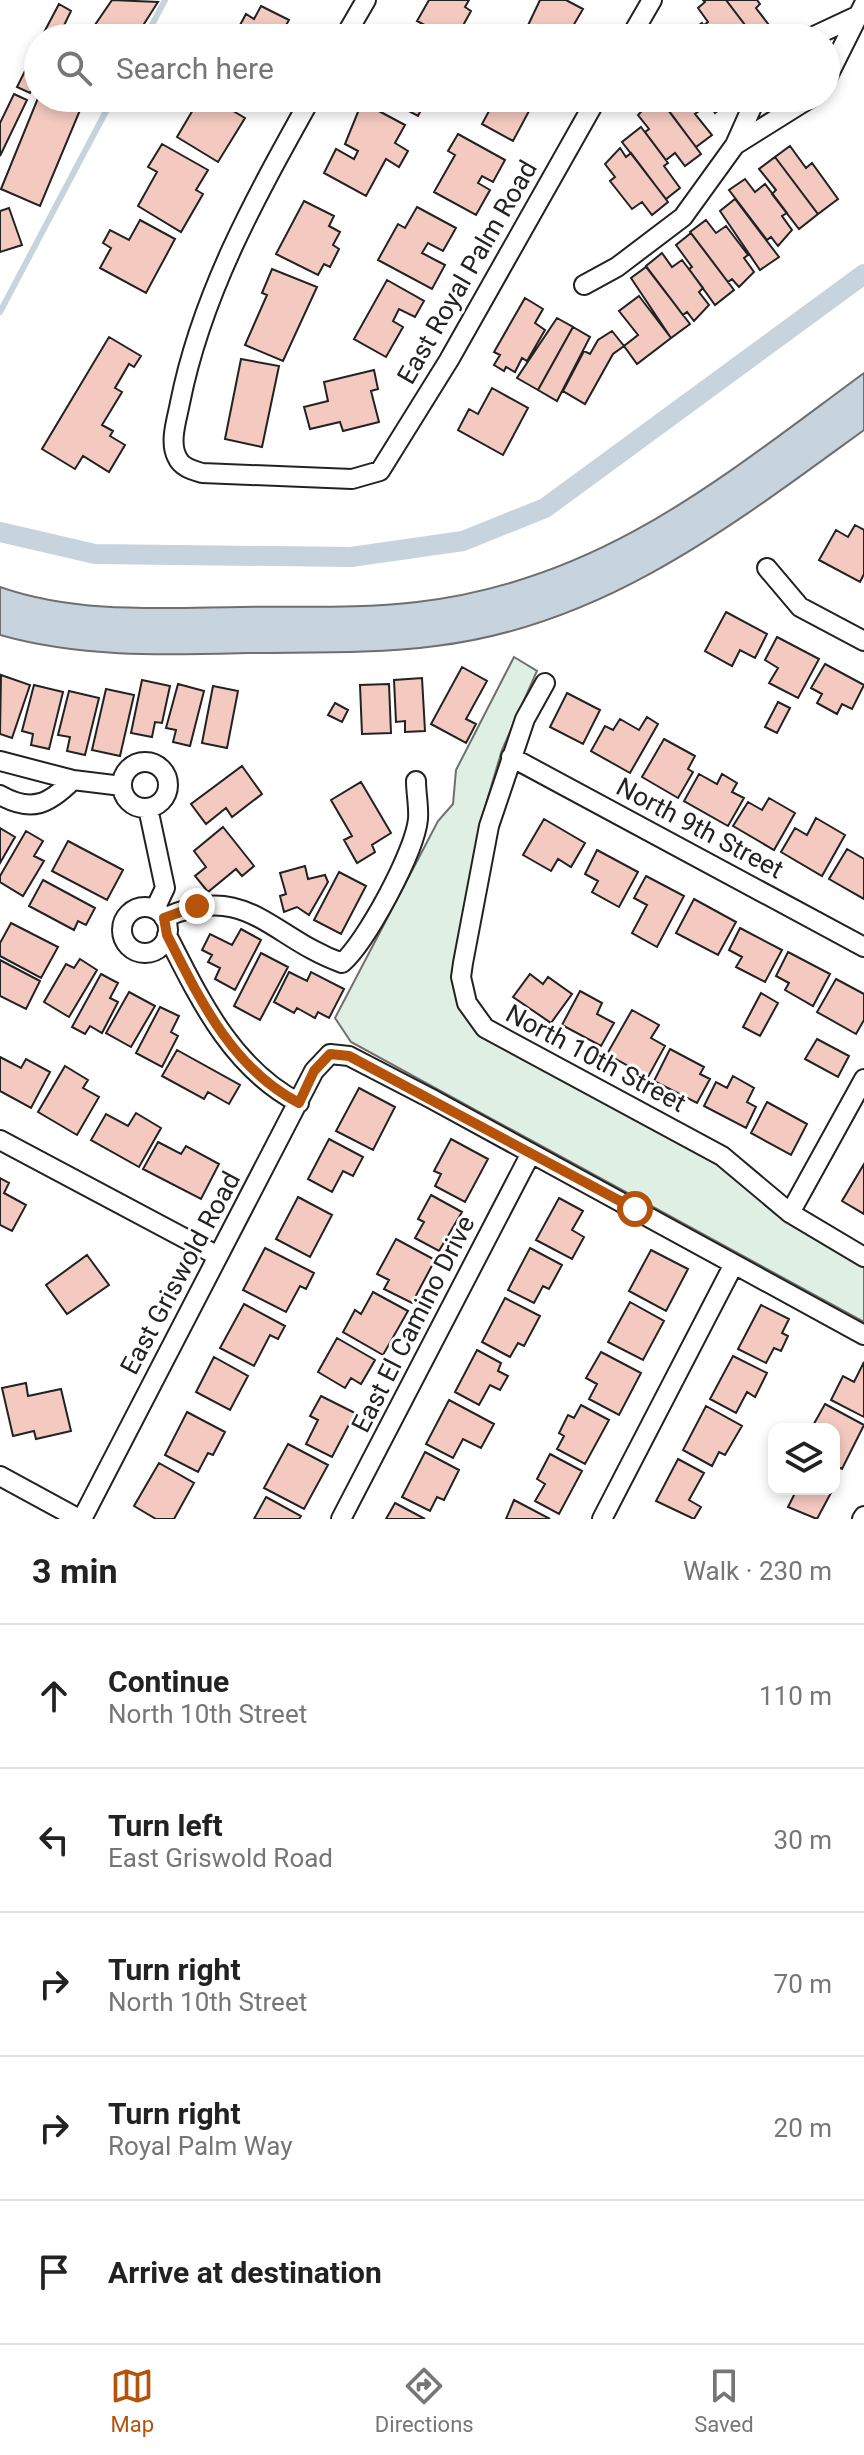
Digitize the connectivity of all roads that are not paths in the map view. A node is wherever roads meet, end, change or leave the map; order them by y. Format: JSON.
{"nodes":[{"id":1,"x":366,"y":0,"type":"edge"},
{"id":2,"x":652,"y":0,"type":"edge"},
{"id":3,"x":861,"y":10,"type":"edge"},
{"id":4,"x":352,"y":24,"type":"edge"},
{"id":5,"x":638,"y":24,"type":"edge"},
{"id":6,"x":836,"y":24,"type":"edge"},
{"id":7,"x":840,"y":52,"type":"edge"},
{"id":8,"x":303,"y":112,"type":"edge"},
{"id":9,"x":589,"y":112,"type":"edge"},
{"id":10,"x":750,"y":112,"type":"edge"},
{"id":11,"x":788,"y":112,"type":"edge"},
{"id":12,"x":735,"y":145,"type":"junction"},
{"id":13,"x":584,"y":285,"type":"dead end"},
{"id":14,"x":767,"y":568,"type":"dead end"},
{"id":15,"x":864,"y":641,"type":"edge"},
{"id":16,"x":545,"y":683,"type":"dead end"},
{"id":17,"x":511,"y":757,"type":"junction"},
{"id":18,"x":0,"y":761,"type":"edge"},
{"id":19,"x":73,"y":780,"type":"junction"},
{"id":20,"x":416,"y":781,"type":"dead end"},
{"id":21,"x":122,"y":786,"type":"junction"},
{"id":22,"x":0,"y":795,"type":"edge"},
{"id":23,"x":148,"y":808,"type":"junction"},
{"id":24,"x":162,"y":921,"type":"junction"},
{"id":25,"x":864,"y":947,"type":"edge"},
{"id":26,"x":864,"y":1079,"type":"edge"},
{"id":27,"x":299,"y":1103,"type":"junction"},
{"id":28,"x":0,"y":1140,"type":"edge"},
{"id":29,"x":531,"y":1153,"type":"junction"},
{"id":30,"x":790,"y":1213,"type":"junction"},
{"id":31,"x":218,"y":1256,"type":"junction"},
{"id":32,"x":864,"y":1257,"type":"edge"},
{"id":33,"x":734,"y":1264,"type":"junction"},
{"id":34,"x":864,"y":1335,"type":"edge"},
{"id":35,"x":0,"y":1476,"type":"edge"},
{"id":36,"x":80,"y":1519,"type":"edge"},
{"id":37,"x":341,"y":1519,"type":"edge"},
{"id":38,"x":602,"y":1519,"type":"edge"}],
"edges":[{"from":1,"to":4,"type":"street"},
{"from":2,"to":5,"type":"street"},
{"from":3,"to":6,"type":"street"},
{"from":3,"to":7,"type":"street"},
{"from":8,"to":9,"type":"street","name":"East Royal Palm Road"},
{"from":10,"to":12,"type":"street"},
{"from":11,"to":12,"type":"street"},
{"from":12,"to":13,"type":"street"},
{"from":14,"to":15,"type":"street"},
{"from":16,"to":17,"type":"street","name":"North 10th Street"},
{"from":17,"to":25,"type":"street","name":"North 9th Street"},
{"from":17,"to":30,"type":"street","name":"North 10th Street"},
{"from":18,"to":19,"type":"street"},
{"from":19,"to":21,"type":"street"},
{"from":19,"to":22,"type":"street"},
{"from":20,"to":24,"type":"street"},
{"from":21,"to":23,"type":"street"},
{"from":21,"to":23,"type":"street"},
{"from":23,"to":24,"type":"street"},
{"from":24,"to":27,"type":"street"},
{"from":26,"to":30,"type":"street"},
{"from":27,"to":29,"type":"street","name":"East Griswold Road"},
{"from":27,"to":31,"type":"street","name":"East Griswold Road"},
{"from":28,"to":31,"type":"street"},
{"from":29,"to":33,"type":"street"},
{"from":29,"to":37,"type":"street","name":"East El Camino Drive"},
{"from":30,"to":32,"type":"street","name":"North 10th Street"},
{"from":31,"to":36,"type":"street","name":"East Griswold Road"},
{"from":33,"to":34,"type":"street"},
{"from":33,"to":38,"type":"street"},
{"from":35,"to":36,"type":"street"}]}
